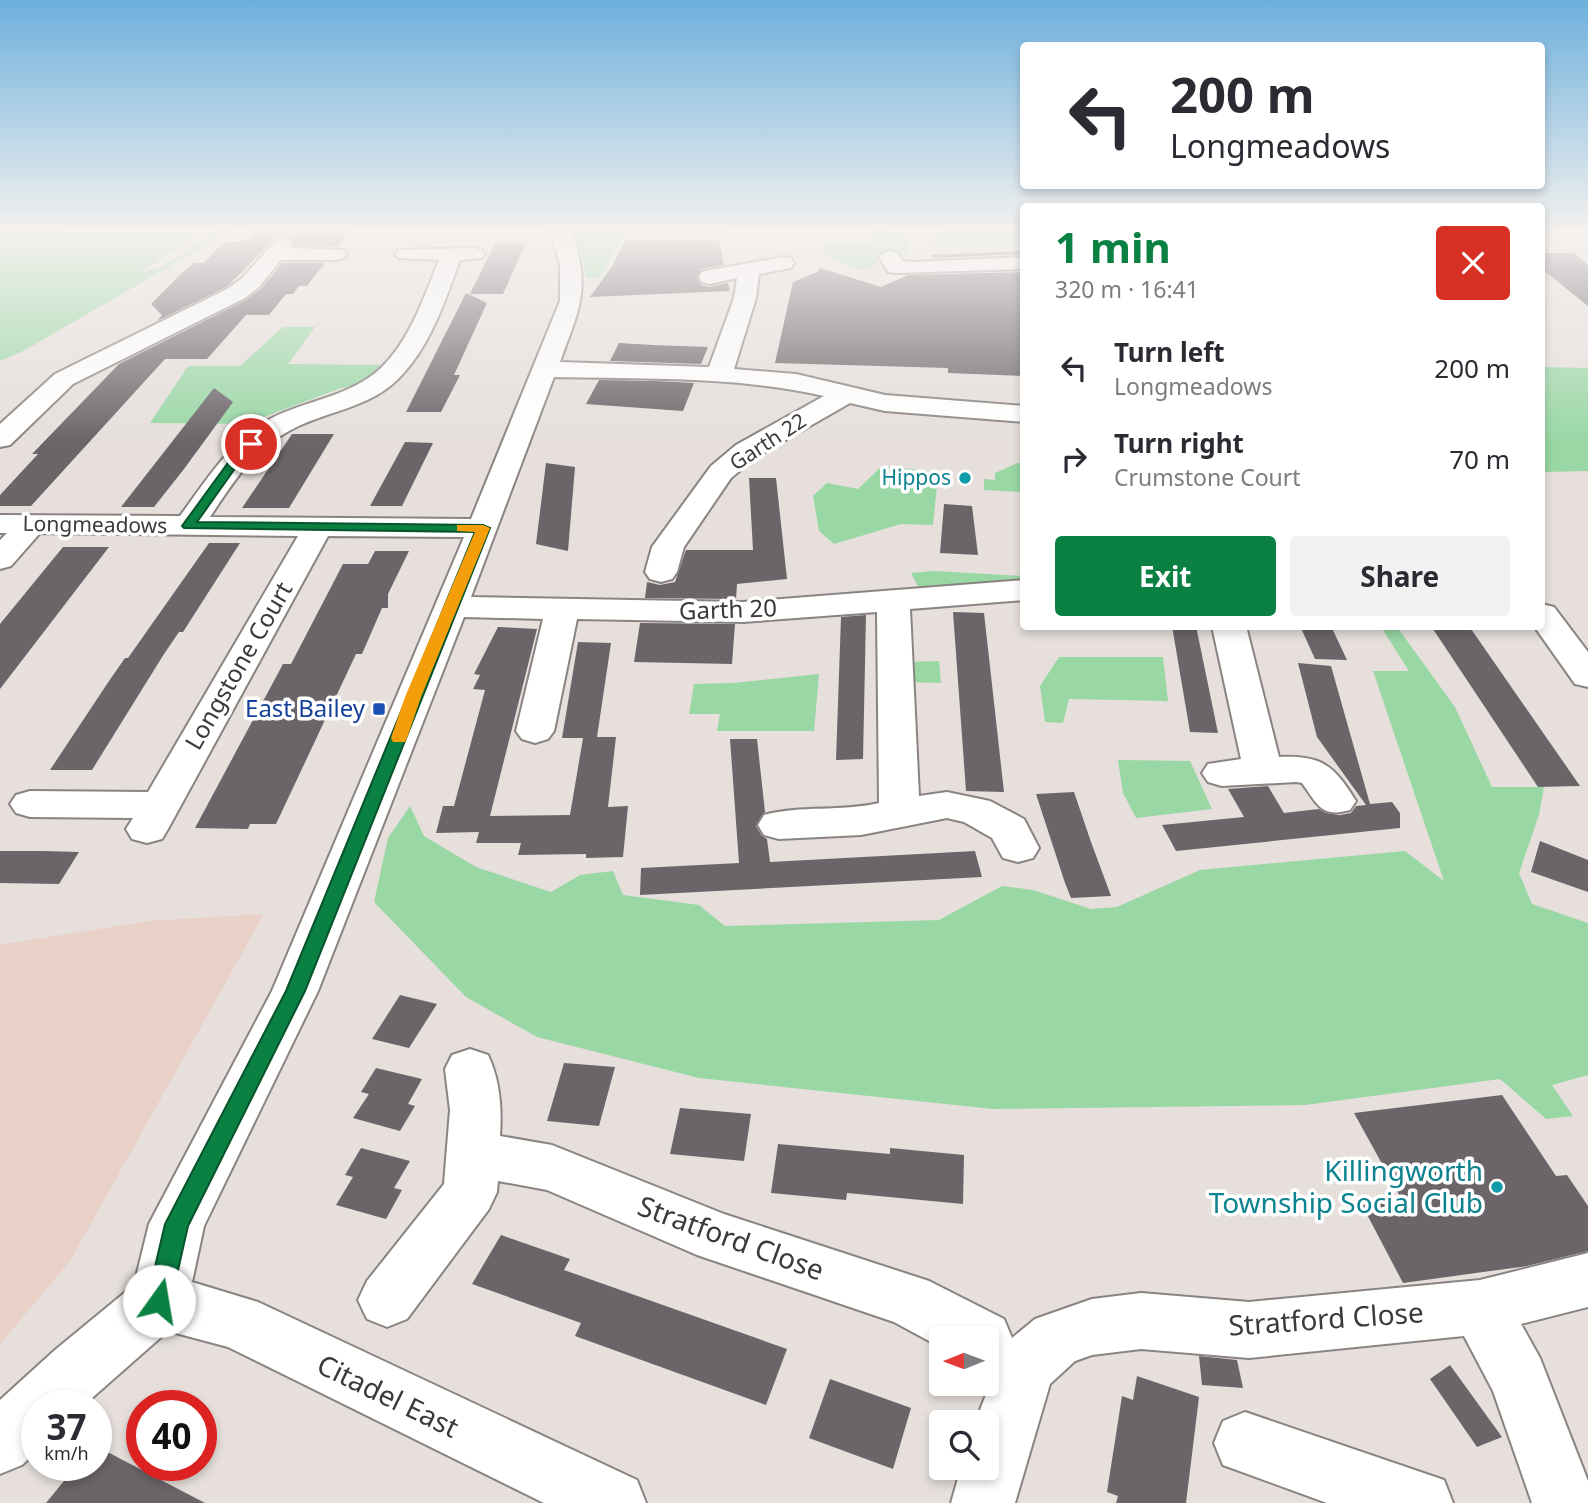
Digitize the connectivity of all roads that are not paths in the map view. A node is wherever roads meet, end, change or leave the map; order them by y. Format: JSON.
{"nodes":[{"id":1,"x":221,"y":301,"type":"edge"},
{"id":2,"x":436,"y":301,"type":"edge"},
{"id":3,"x":571,"y":301,"type":"edge"},
{"id":4,"x":743,"y":301,"type":"edge"},
{"id":5,"x":545,"y":369,"type":"junction"},
{"id":6,"x":719,"y":376,"type":"junction"},
{"id":7,"x":845,"y":395,"type":"junction"},
{"id":8,"x":1020,"y":414,"type":"edge"},
{"id":9,"x":0,"y":439,"type":"edge"},
{"id":10,"x":0,"y":524,"type":"edge"},
{"id":11,"x":32,"y":524,"type":"junction"},
{"id":12,"x":188,"y":526,"type":"junction"},
{"id":13,"x":318,"y":527,"type":"junction"},
{"id":14,"x":483,"y":528,"type":"junction"},
{"id":15,"x":0,"y":559,"type":"edge"},
{"id":16,"x":661,"y":572,"type":"dead end"},
{"id":17,"x":1020,"y":590,"type":"edge"},
{"id":18,"x":893,"y":600,"type":"junction"},
{"id":19,"x":450,"y":607,"type":"junction"},
{"id":20,"x":562,"y":611,"type":"junction"},
{"id":21,"x":1545,"y":618,"type":"edge"},
{"id":22,"x":1230,"y":630,"type":"edge"},
{"id":23,"x":1588,"y":676,"type":"edge"},
{"id":24,"x":535,"y":731,"type":"dead end"},
{"id":25,"x":1263,"y":771,"type":"junction"},
{"id":26,"x":1222,"y":773,"type":"dead end"},
{"id":27,"x":1336,"y":802,"type":"dead end"},
{"id":28,"x":30,"y":804,"type":"dead end"},
{"id":29,"x":899,"y":812,"type":"junction"},
{"id":30,"x":779,"y":825,"type":"dead end"},
{"id":31,"x":1018,"y":848,"type":"dead end"},
{"id":32,"x":470,"y":1069,"type":"dead end"},
{"id":33,"x":473,"y":1154,"type":"junction"},
{"id":34,"x":1588,"y":1280,"type":"edge"},
{"id":35,"x":387,"y":1300,"type":"dead end"},
{"id":36,"x":159,"y":1301,"type":"junction"},
{"id":37,"x":1480,"y":1307,"type":"junction"},
{"id":38,"x":959,"y":1326,"type":"edge"},
{"id":39,"x":999,"y":1347,"type":"edge"},
{"id":40,"x":56,"y":1390,"type":"edge"},
{"id":41,"x":21,"y":1423,"type":"edge"},
{"id":42,"x":0,"y":1443,"type":"edge"},
{"id":43,"x":1245,"y":1443,"type":"dead end"},
{"id":44,"x":614,"y":1503,"type":"edge"},
{"id":45,"x":983,"y":1503,"type":"edge"},
{"id":46,"x":1421,"y":1503,"type":"edge"},
{"id":47,"x":1564,"y":1503,"type":"edge"}],
"edges":[{"from":1,"to":9,"type":"street"},
{"from":2,"to":12,"type":"street"},
{"from":3,"to":5,"type":"street"},
{"from":4,"to":6,"type":"street"},
{"from":5,"to":6,"type":"street","name":"Garth 22"},
{"from":5,"to":14,"type":"street"},
{"from":6,"to":7,"type":"street","name":"Garth 22"},
{"from":7,"to":8,"type":"street","name":"Garth 22"},
{"from":7,"to":16,"type":"street","name":"Garth 22"},
{"from":10,"to":11,"type":"street","name":"Longmeadows"},
{"from":11,"to":12,"type":"street","name":"Longmeadows"},
{"from":11,"to":15,"type":"street"},
{"from":12,"to":13,"type":"street","name":"Longmeadows"},
{"from":13,"to":14,"type":"street","name":"Longmeadows"},
{"from":13,"to":28,"type":"street","name":"Longstone Court"},
{"from":14,"to":19,"type":"street"},
{"from":17,"to":18,"type":"street","name":"Garth 20"},
{"from":18,"to":20,"type":"street","name":"Garth 20"},
{"from":18,"to":29,"type":"street"},
{"from":19,"to":20,"type":"street","name":"Garth 20"},
{"from":19,"to":36,"type":"street"},
{"from":20,"to":24,"type":"street"},
{"from":21,"to":23,"type":"street"},
{"from":22,"to":25,"type":"street"},
{"from":25,"to":26,"type":"street"},
{"from":25,"to":27,"type":"street"},
{"from":29,"to":30,"type":"street"},
{"from":29,"to":31,"type":"street"},
{"from":32,"to":33,"type":"street"},
{"from":33,"to":35,"type":"street"},
{"from":33,"to":38,"type":"street","name":"Stratford Close"},
{"from":34,"to":37,"type":"street","name":"Stratford Close"},
{"from":36,"to":40,"type":"street"},
{"from":36,"to":44,"type":"street","name":"Citadel East"},
{"from":37,"to":39,"type":"street","name":"Stratford Close"},
{"from":37,"to":47,"type":"street"},
{"from":39,"to":45,"type":"street","name":"Stratford Close"},
{"from":41,"to":42,"type":"street"},
{"from":43,"to":46,"type":"street"}]}
